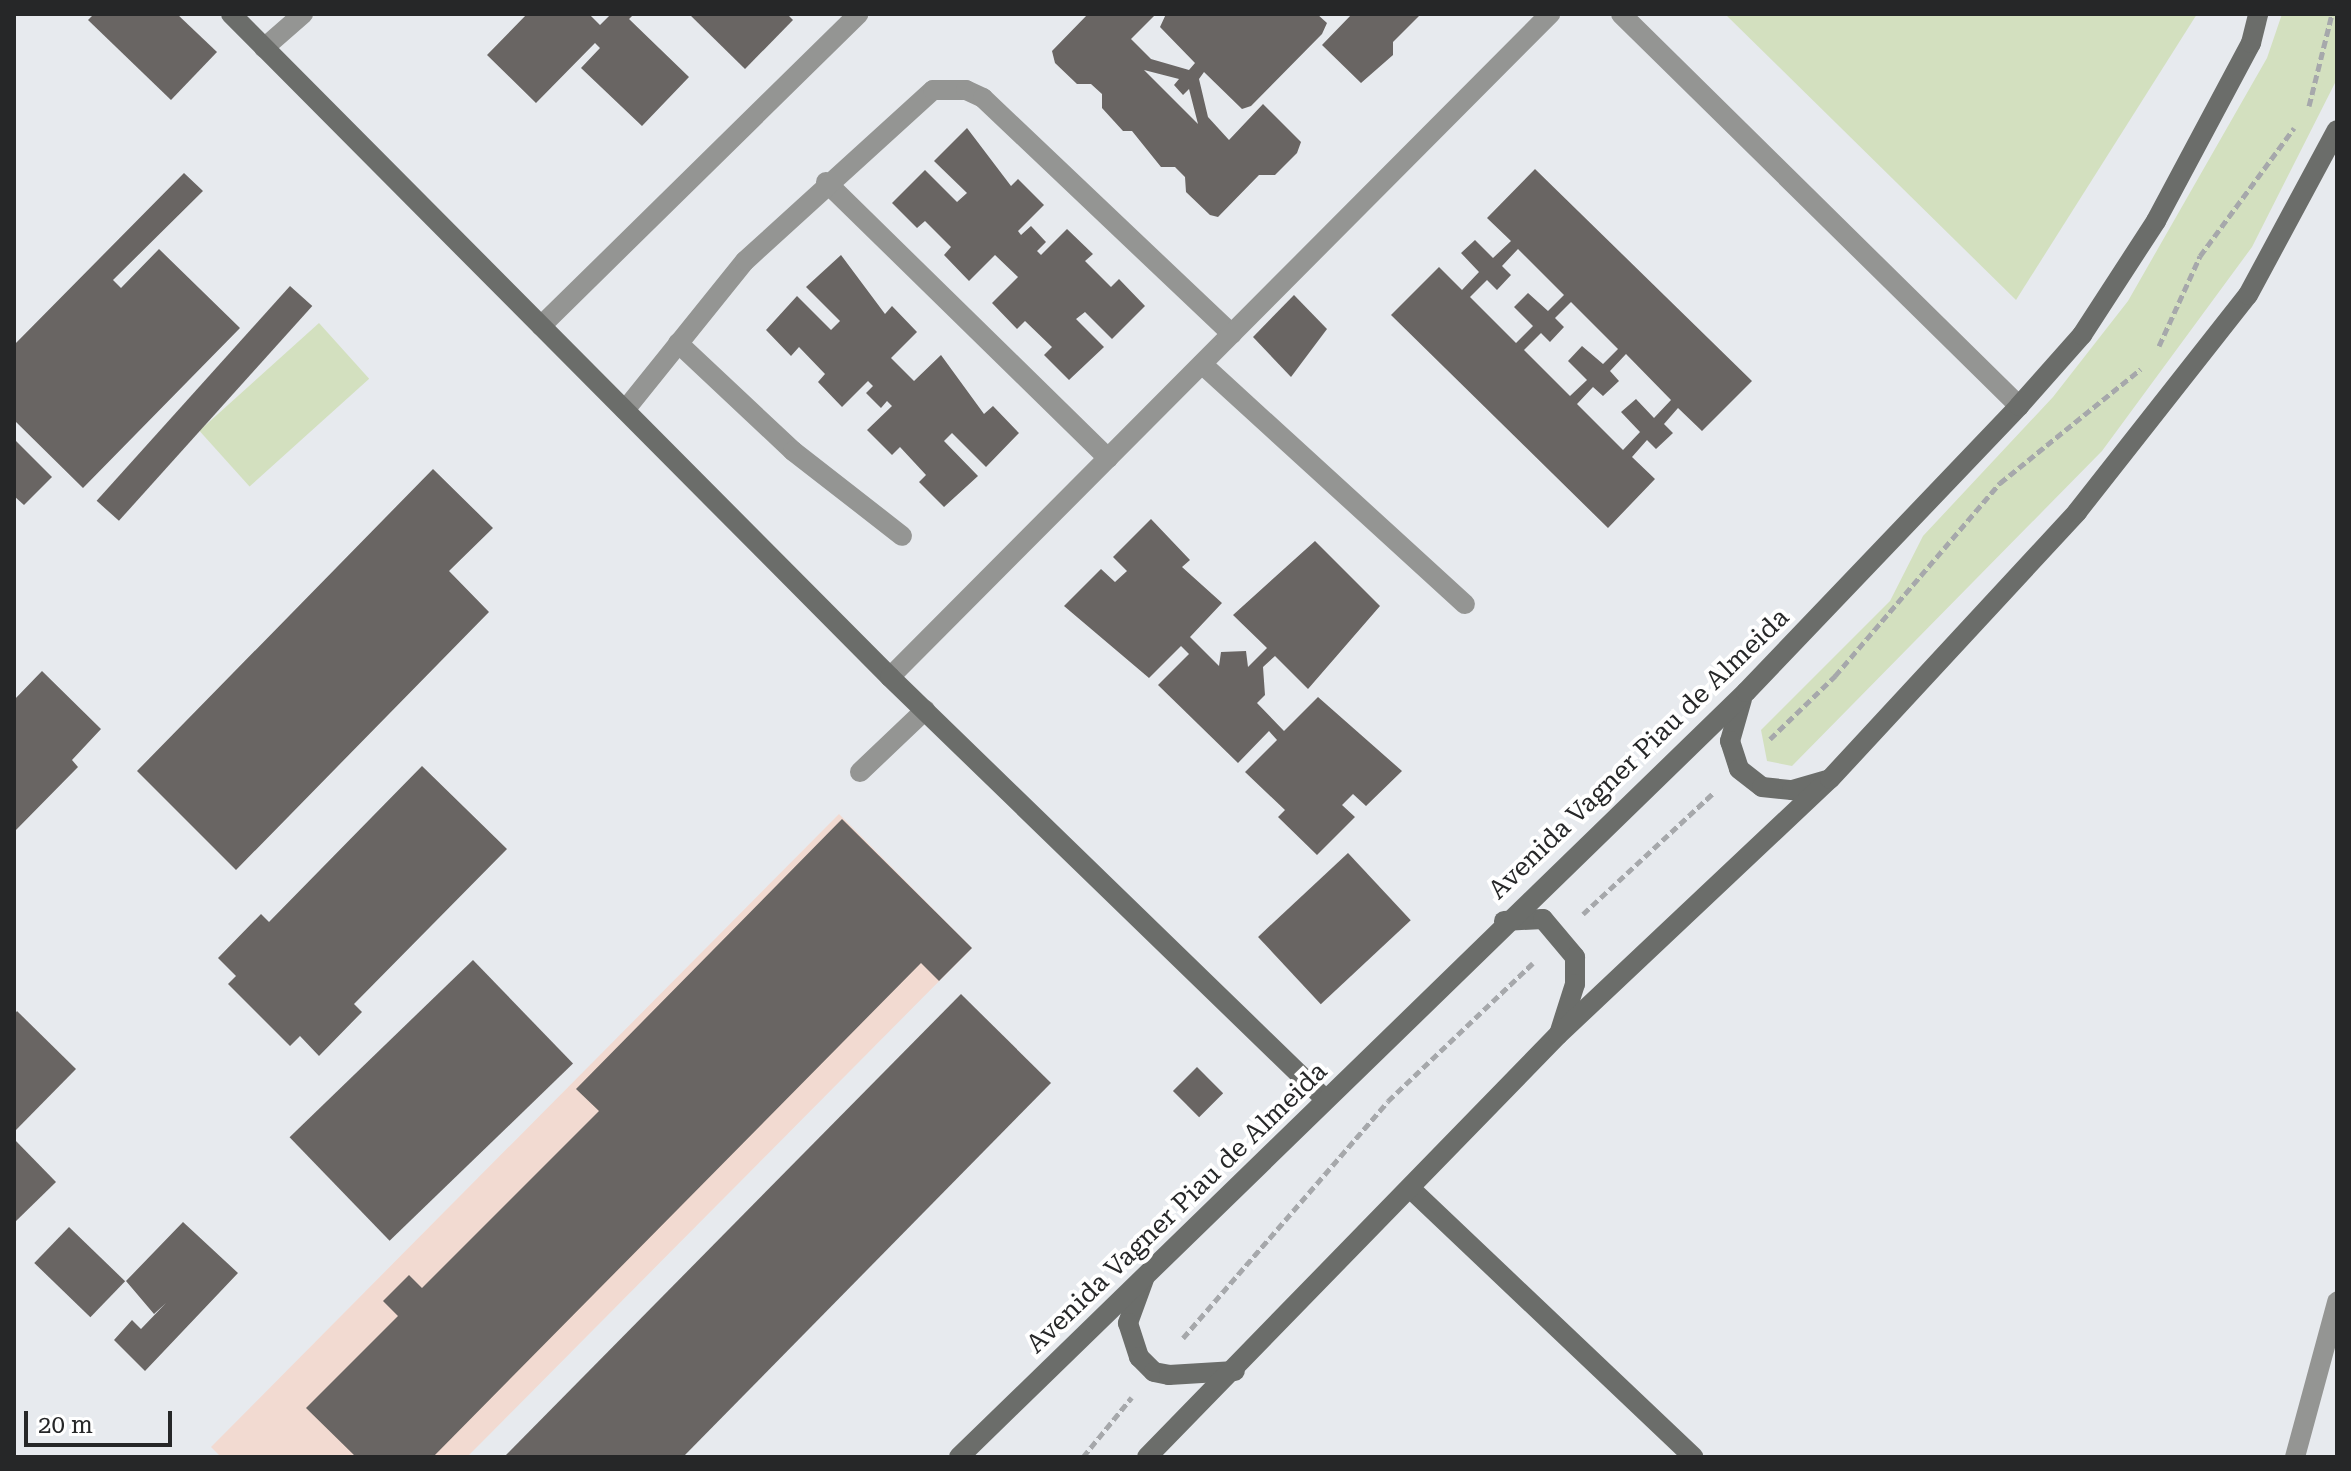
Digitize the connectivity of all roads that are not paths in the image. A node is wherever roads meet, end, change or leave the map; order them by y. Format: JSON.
{"nodes":[{"id":1,"x":231,"y":14,"type":"edge"},
{"id":2,"x":303,"y":14,"type":"edge"},
{"id":3,"x":859,"y":14,"type":"edge"},
{"id":4,"x":1550,"y":14,"type":"edge"},
{"id":5,"x":1621,"y":14,"type":"edge"},
{"id":6,"x":2258,"y":14,"type":"edge"},
{"id":7,"x":264,"y":48,"type":"junction"},
{"id":8,"x":2337,"y":130,"type":"edge"},
{"id":9,"x":826,"y":182,"type":"junction"},
{"id":10,"x":541,"y":326,"type":"junction"},
{"id":11,"x":1232,"y":334,"type":"junction"},
{"id":12,"x":678,"y":343,"type":"junction"},
{"id":13,"x":1202,"y":364,"type":"junction"},
{"id":14,"x":2019,"y":406,"type":"junction"},
{"id":15,"x":625,"y":410,"type":"junction"},
{"id":16,"x":1108,"y":458,"type":"junction"},
{"id":17,"x":902,"y":536,"type":"dead end"},
{"id":18,"x":1465,"y":604,"type":"dead end"},
{"id":19,"x":890,"y":677,"type":"junction"},
{"id":20,"x":1746,"y":692,"type":"junction"},
{"id":21,"x":925,"y":710,"type":"junction"},
{"id":22,"x":860,"y":772,"type":"dead end"},
{"id":23,"x":1830,"y":779,"type":"junction"},
{"id":24,"x":1504,"y":921,"type":"junction"},
{"id":25,"x":1558,"y":1035,"type":"junction"},
{"id":26,"x":1326,"y":1100,"type":"junction"},
{"id":27,"x":1412,"y":1190,"type":"junction"},
{"id":28,"x":1151,"y":1265,"type":"junction"},
{"id":29,"x":2337,"y":1302,"type":"edge"},
{"id":30,"x":1235,"y":1371,"type":"junction"},
{"id":31,"x":959,"y":1457,"type":"edge"},
{"id":32,"x":1147,"y":1457,"type":"edge"},
{"id":33,"x":1693,"y":1457,"type":"edge"},
{"id":34,"x":2295,"y":1457,"type":"edge"}],
"edges":[{"from":1,"to":7,"type":"main road"},
{"from":2,"to":7,"type":"street"},
{"from":3,"to":10,"type":"street"},
{"from":4,"to":11,"type":"street"},
{"from":5,"to":14,"type":"street"},
{"from":6,"to":14,"type":"main road","name":"Avenida Vagner Piau de Almeida"},
{"from":7,"to":10,"type":"main road"},
{"from":8,"to":23,"type":"main road"},
{"from":9,"to":11,"type":"street"},
{"from":9,"to":12,"type":"street"},
{"from":9,"to":16,"type":"street"},
{"from":10,"to":15,"type":"main road"},
{"from":11,"to":13,"type":"street"},
{"from":12,"to":15,"type":"street"},
{"from":12,"to":17,"type":"street"},
{"from":13,"to":16,"type":"street"},
{"from":13,"to":18,"type":"street"},
{"from":14,"to":20,"type":"main road","name":"Avenida Vagner Piau de Almeida"},
{"from":15,"to":19,"type":"main road"},
{"from":16,"to":19,"type":"street"},
{"from":19,"to":21,"type":"main road"},
{"from":20,"to":23,"type":"main road"},
{"from":20,"to":24,"type":"main road","name":"Avenida Vagner Piau de Almeida"},
{"from":21,"to":22,"type":"street"},
{"from":21,"to":26,"type":"main road"},
{"from":23,"to":25,"type":"main road"},
{"from":24,"to":25,"type":"main road"},
{"from":24,"to":26,"type":"main road","name":"Avenida Vagner Piau de Almeida"},
{"from":25,"to":27,"type":"main road"},
{"from":26,"to":28,"type":"main road","name":"Avenida Vagner Piau de Almeida"},
{"from":27,"to":30,"type":"main road"},
{"from":27,"to":33,"type":"main road"},
{"from":28,"to":30,"type":"main road"},
{"from":28,"to":31,"type":"main road","name":"Avenida Vagner Piau de Almeida"},
{"from":29,"to":34,"type":"street"},
{"from":30,"to":32,"type":"main road"}]}
